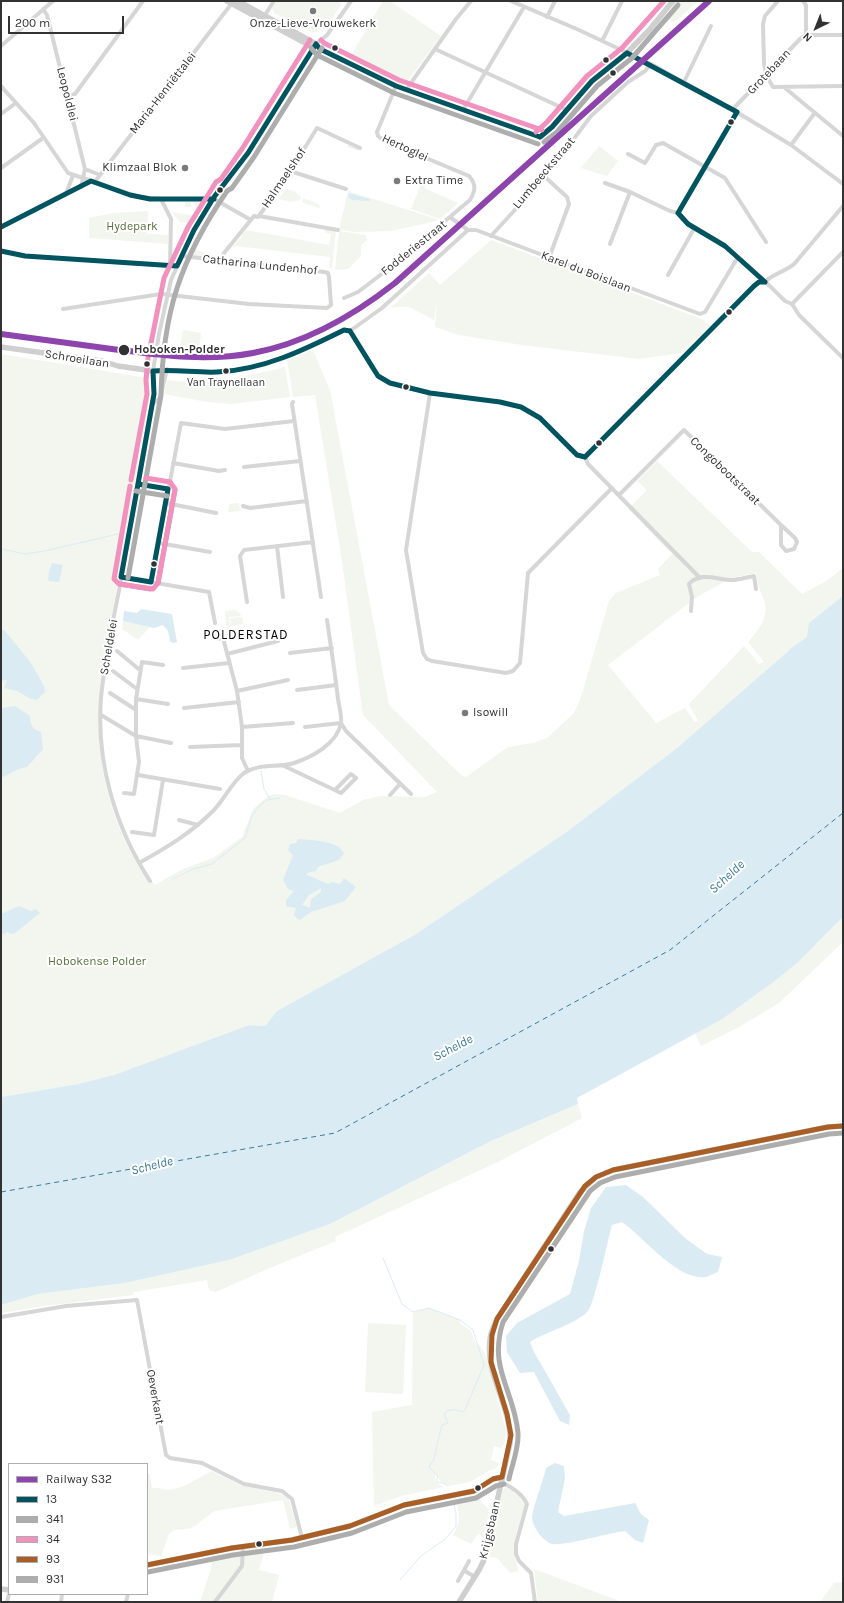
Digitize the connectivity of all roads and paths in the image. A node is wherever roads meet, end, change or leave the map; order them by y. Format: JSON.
{"nodes":[{"id":1,"x":53,"y":1,"type":"edge"},
{"id":2,"x":143,"y":1,"type":"edge"},
{"id":3,"x":238,"y":1,"type":"edge"},
{"id":4,"x":274,"y":1,"type":"edge"},
{"id":5,"x":351,"y":1,"type":"edge"},
{"id":6,"x":471,"y":1,"type":"edge"},
{"id":7,"x":511,"y":1,"type":"edge"},
{"id":8,"x":555,"y":1,"type":"edge"},
{"id":9,"x":622,"y":1,"type":"edge"},
{"id":10,"x":673,"y":1,"type":"edge"},
{"id":11,"x":778,"y":1,"type":"edge"},
{"id":12,"x":803,"y":1,"type":"edge"},
{"id":13,"x":229,"y":2,"type":"edge"},
{"id":14,"x":524,"y":7,"type":"junction"},
{"id":15,"x":43,"y":9,"type":"junction"},
{"id":16,"x":265,"y":15,"type":"junction"},
{"id":17,"x":547,"y":17,"type":"junction"},
{"id":18,"x":711,"y":26,"type":"dead end"},
{"id":19,"x":806,"y":35,"type":"junction"},
{"id":20,"x":843,"y":35,"type":"edge"},
{"id":21,"x":602,"y":41,"type":"junction"},
{"id":22,"x":316,"y":44,"type":"junction"},
{"id":23,"x":1,"y":46,"type":"edge"},
{"id":24,"x":435,"y":49,"type":"junction"},
{"id":25,"x":626,"y":53,"type":"junction"},
{"id":26,"x":651,"y":64,"type":"junction"},
{"id":27,"x":486,"y":72,"type":"junction"},
{"id":28,"x":766,"y":75,"type":"junction"},
{"id":29,"x":684,"y":82,"type":"junction"},
{"id":30,"x":1,"y":86,"type":"edge"},
{"id":31,"x":396,"y":86,"type":"junction"},
{"id":32,"x":843,"y":86,"type":"edge"},
{"id":33,"x":785,"y":88,"type":"junction"},
{"id":34,"x":406,"y":90,"type":"junction"},
{"id":35,"x":67,"y":96,"type":"junction"},
{"id":36,"x":16,"y":103,"type":"junction"},
{"id":37,"x":463,"y":110,"type":"junction"},
{"id":38,"x":567,"y":110,"type":"junction"},
{"id":39,"x":735,"y":110,"type":"junction"},
{"id":40,"x":1,"y":114,"type":"edge"},
{"id":41,"x":814,"y":114,"type":"junction"},
{"id":42,"x":843,"y":136,"type":"edge"},
{"id":43,"x":540,"y":137,"type":"joint"},
{"id":44,"x":43,"y":138,"type":"junction"},
{"id":45,"x":791,"y":145,"type":"junction"},
{"id":46,"x":360,"y":148,"type":"dead end"},
{"id":47,"x":628,"y":154,"type":"dead end"},
{"id":48,"x":704,"y":167,"type":"junction"},
{"id":49,"x":1,"y":168,"type":"edge"},
{"id":50,"x":85,"y":169,"type":"junction"},
{"id":51,"x":290,"y":171,"type":"junction"},
{"id":52,"x":73,"y":175,"type":"junction"},
{"id":53,"x":100,"y":175,"type":"junction"},
{"id":54,"x":843,"y":176,"type":"edge"},
{"id":55,"x":544,"y":177,"type":"junction"},
{"id":56,"x":84,"y":179,"type":"junction"},
{"id":57,"x":93,"y":182,"type":"junction"},
{"id":58,"x":841,"y":182,"type":"edge"},
{"id":59,"x":605,"y":183,"type":"dead end"},
{"id":60,"x":81,"y":187,"type":"junction"},
{"id":61,"x":475,"y":188,"type":"joint"},
{"id":62,"x":346,"y":189,"type":"dead end"},
{"id":63,"x":630,"y":192,"type":"junction"},
{"id":64,"x":66,"y":194,"type":"junction"},
{"id":65,"x":160,"y":199,"type":"junction"},
{"id":66,"x":214,"y":199,"type":"junction"},
{"id":67,"x":843,"y":206,"type":"edge"},
{"id":68,"x":678,"y":213,"type":"junction"},
{"id":69,"x":259,"y":216,"type":"junction"},
{"id":70,"x":450,"y":218,"type":"junction"},
{"id":71,"x":251,"y":220,"type":"junction"},
{"id":72,"x":694,"y":227,"type":"junction"},
{"id":73,"x":1,"y":228,"type":"edge"},
{"id":74,"x":338,"y":230,"type":"dead end"},
{"id":75,"x":468,"y":230,"type":"junction"},
{"id":76,"x":491,"y":236,"type":"junction"},
{"id":77,"x":766,"y":242,"type":"dead end"},
{"id":78,"x":610,"y":244,"type":"dead end"},
{"id":79,"x":1,"y":251,"type":"edge"},
{"id":80,"x":843,"y":252,"type":"edge"},
{"id":81,"x":182,"y":256,"type":"junction"},
{"id":82,"x":738,"y":257,"type":"junction"},
{"id":83,"x":550,"y":258,"type":"junction"},
{"id":84,"x":221,"y":260,"type":"junction"},
{"id":85,"x":170,"y":265,"type":"junction"},
{"id":86,"x":177,"y":266,"type":"junction"},
{"id":87,"x":668,"y":275,"type":"dead end"},
{"id":88,"x":765,"y":282,"type":"junction"},
{"id":89,"x":167,"y":295,"type":"junction"},
{"id":90,"x":344,"y":298,"type":"dead end"},
{"id":91,"x":792,"y":304,"type":"junction"},
{"id":92,"x":64,"y":309,"type":"dead end"},
{"id":93,"x":350,"y":331,"type":"junction"},
{"id":94,"x":1,"y":347,"type":"edge"},
{"id":95,"x":843,"y":358,"type":"edge"},
{"id":96,"x":167,"y":369,"type":"junction"},
{"id":97,"x":153,"y":371,"type":"junction"},
{"id":98,"x":430,"y":393,"type":"junction"},
{"id":99,"x":293,"y":402,"type":"dead end"},
{"id":100,"x":152,"y":405,"type":"junction"},
{"id":101,"x":294,"y":421,"type":"junction"},
{"id":102,"x":585,"y":457,"type":"junction"},
{"id":103,"x":300,"y":461,"type":"junction"},
{"id":104,"x":173,"y":463,"type":"junction"},
{"id":105,"x":244,"y":467,"type":"dead end"},
{"id":106,"x":225,"y":470,"type":"dead end"},
{"id":107,"x":138,"y":484,"type":"junction"},
{"id":108,"x":612,"y":488,"type":"junction"},
{"id":109,"x":168,"y":489,"type":"junction"},
{"id":110,"x":619,"y":495,"type":"junction"},
{"id":111,"x":307,"y":501,"type":"junction"},
{"id":112,"x":166,"y":503,"type":"junction"},
{"id":113,"x":244,"y":506,"type":"dead end"},
{"id":114,"x":216,"y":513,"type":"dead end"},
{"id":115,"x":781,"y":525,"type":"junction"},
{"id":116,"x":313,"y":542,"type":"junction"},
{"id":117,"x":159,"y":543,"type":"junction"},
{"id":118,"x":277,"y":546,"type":"junction"},
{"id":119,"x":210,"y":552,"type":"dead end"},
{"id":120,"x":121,"y":577,"type":"junction"},
{"id":121,"x":700,"y":578,"type":"junction"},
{"id":122,"x":151,"y":582,"type":"junction"},
{"id":123,"x":756,"y":589,"type":"dead end"},
{"id":124,"x":283,"y":597,"type":"dead end"},
{"id":125,"x":321,"y":597,"type":"dead end"},
{"id":126,"x":247,"y":602,"type":"dead end"},
{"id":127,"x":691,"y":611,"type":"dead end"},
{"id":128,"x":327,"y":620,"type":"dead end"},
{"id":129,"x":215,"y":623,"type":"dead end"},
{"id":130,"x":216,"y":639,"type":"dead end"},
{"id":131,"x":278,"y":641,"type":"dead end"},
{"id":132,"x":332,"y":648,"type":"junction"},
{"id":133,"x":117,"y":652,"type":"dead end"},
{"id":134,"x":290,"y":653,"type":"dead end"},
{"id":135,"x":227,"y":654,"type":"junction"},
{"id":136,"x":230,"y":663,"type":"junction"},
{"id":137,"x":163,"y":665,"type":"dead end"},
{"id":138,"x":183,"y":668,"type":"dead end"},
{"id":139,"x":140,"y":670,"type":"junction"},
{"id":140,"x":113,"y":671,"type":"dead end"},
{"id":141,"x":288,"y":680,"type":"dead end"},
{"id":142,"x":336,"y":686,"type":"junction"},
{"id":143,"x":137,"y":690,"type":"junction"},
{"id":144,"x":297,"y":690,"type":"dead end"},
{"id":145,"x":237,"y":691,"type":"junction"},
{"id":146,"x":110,"y":693,"type":"dead end"},
{"id":147,"x":136,"y":699,"type":"junction"},
{"id":148,"x":239,"y":702,"type":"junction"},
{"id":149,"x":168,"y":704,"type":"dead end"},
{"id":150,"x":184,"y":708,"type":"dead end"},
{"id":151,"x":136,"y":710,"type":"junction"},
{"id":152,"x":101,"y":716,"type":"junction"},
{"id":153,"x":293,"y":722,"type":"dead end"},
{"id":154,"x":341,"y":723,"type":"junction"},
{"id":155,"x":242,"y":727,"type":"junction"},
{"id":156,"x":305,"y":727,"type":"dead end"},
{"id":157,"x":136,"y":736,"type":"junction"},
{"id":158,"x":171,"y":743,"type":"dead end"},
{"id":159,"x":242,"y":746,"type":"junction"},
{"id":160,"x":190,"y":747,"type":"dead end"},
{"id":161,"x":299,"y":761,"type":"junction"},
{"id":162,"x":284,"y":766,"type":"junction"},
{"id":163,"x":248,"y":771,"type":"junction"},
{"id":164,"x":298,"y":772,"type":"junction"},
{"id":165,"x":138,"y":775,"type":"junction"},
{"id":166,"x":163,"y":780,"type":"junction"},
{"id":167,"x":400,"y":784,"type":"junction"},
{"id":168,"x":220,"y":789,"type":"dead end"},
{"id":169,"x":335,"y":790,"type":"junction"},
{"id":170,"x":124,"y":793,"type":"dead end"},
{"id":171,"x":390,"y":794,"type":"dead end"},
{"id":172,"x":411,"y":794,"type":"dead end"},
{"id":173,"x":178,"y":820,"type":"dead end"},
{"id":174,"x":198,"y":825,"type":"junction"},
{"id":175,"x":132,"y":832,"type":"dead end"},
{"id":176,"x":139,"y":863,"type":"junction"},
{"id":177,"x":150,"y":881,"type":"dead end"},
{"id":178,"x":843,"y":1126,"type":"edge"},
{"id":179,"x":1,"y":1317,"type":"edge"},
{"id":180,"x":501,"y":1479,"type":"junction"},
{"id":181,"x":302,"y":1538,"type":"junction"},
{"id":182,"x":243,"y":1546,"type":"junction"},
{"id":183,"x":470,"y":1561,"type":"dead end"},
{"id":184,"x":148,"y":1565,"type":"edge"},
{"id":185,"x":464,"y":1571,"type":"junction"},
{"id":186,"x":475,"y":1577,"type":"junction"},
{"id":187,"x":458,"y":1581,"type":"dead end"},
{"id":188,"x":216,"y":1602,"type":"edge"},
{"id":189,"x":459,"y":1602,"type":"edge"},
{"id":190,"x":535,"y":1602,"type":"edge"}],
"edges":[{"from":1,"to":15,"type":"street"},
{"from":2,"to":35,"type":"street"},
{"from":3,"to":16,"type":"street"},
{"from":4,"to":16,"type":"street"},
{"from":5,"to":22,"type":"street","name":"Scheldelei"},
{"from":6,"to":24,"type":"street"},
{"from":7,"to":14,"type":"street"},
{"from":8,"to":17,"type":"street"},
{"from":9,"to":21,"type":"street"},
{"from":10,"to":25,"type":"street"},
{"from":11,"to":28,"type":"street"},
{"from":12,"to":19,"type":"street"},
{"from":13,"to":22,"type":"street"},
{"from":13,"to":53,"type":"street","name":"Maria-Henriëttalei"},
{"from":14,"to":17,"type":"street"},
{"from":14,"to":27,"type":"street"},
{"from":15,"to":23,"type":"street"},
{"from":15,"to":35,"type":"street","name":"Leopoldlei"},
{"from":16,"to":22,"type":"street"},
{"from":17,"to":21,"type":"street"},
{"from":18,"to":29,"type":"street"},
{"from":19,"to":20,"type":"street"},
{"from":19,"to":28,"type":"street","name":"Grotebaan"},
{"from":21,"to":25,"type":"street"},
{"from":22,"to":31,"type":"street"},
{"from":22,"to":66,"type":"street","name":"Scheldelei"},
{"from":24,"to":27,"type":"street"},
{"from":24,"to":34,"type":"street"},
{"from":25,"to":26,"type":"street"},
{"from":25,"to":38,"type":"street"},
{"from":26,"to":29,"type":"street"},
{"from":26,"to":55,"type":"street","name":"Lumbeeckstraat"},
{"from":27,"to":37,"type":"street"},
{"from":27,"to":38,"type":"street"},
{"from":28,"to":33,"type":"street"},
{"from":28,"to":39,"type":"street","name":"Grotebaan"},
{"from":29,"to":39,"type":"street"},
{"from":30,"to":36,"type":"street"},
{"from":31,"to":34,"type":"street"},
{"from":31,"to":61,"type":"street","name":"Hertoglei"},
{"from":32,"to":33,"type":"street"},
{"from":33,"to":41,"type":"street"},
{"from":34,"to":37,"type":"street"},
{"from":35,"to":50,"type":"street","name":"Leopoldlei"},
{"from":36,"to":40,"type":"street"},
{"from":36,"to":44,"type":"street"},
{"from":37,"to":43,"type":"street"},
{"from":38,"to":43,"type":"street"},
{"from":39,"to":45,"type":"street"},
{"from":39,"to":48,"type":"street","name":"Grotebaan"},
{"from":41,"to":42,"type":"street"},
{"from":41,"to":45,"type":"street"},
{"from":44,"to":49,"type":"street"},
{"from":44,"to":52,"type":"street"},
{"from":45,"to":58,"type":"street"},
{"from":46,"to":51,"type":"street","name":"Halmaelshof"},
{"from":47,"to":48,"type":"street"},
{"from":48,"to":68,"type":"street","name":"Grotebaan"},
{"from":48,"to":77,"type":"street"},
{"from":50,"to":53,"type":"street"},
{"from":50,"to":56,"type":"street","name":"Leopoldlei"},
{"from":51,"to":62,"type":"street"},
{"from":51,"to":69,"type":"street","name":"Halmaelshof"},
{"from":52,"to":56,"type":"street"},
{"from":52,"to":64,"type":"street"},
{"from":53,"to":57,"type":"street","name":"Maria-Henriëttalei"},
{"from":54,"to":58,"type":"street"},
{"from":55,"to":76,"type":"street","name":"Lumbeeckstraat"},
{"from":55,"to":83,"type":"street"},
{"from":56,"to":57,"type":"street"},
{"from":56,"to":60,"type":"street","name":"Leopoldlei"},
{"from":57,"to":60,"type":"street"},
{"from":57,"to":65,"type":"street"},
{"from":59,"to":63,"type":"street"},
{"from":60,"to":64,"type":"street"},
{"from":61,"to":70,"type":"street","name":"Fodderiestraat"},
{"from":63,"to":68,"type":"street"},
{"from":63,"to":78,"type":"street"},
{"from":64,"to":73,"type":"street"},
{"from":65,"to":66,"type":"street"},
{"from":65,"to":85,"type":"street"},
{"from":66,"to":71,"type":"street"},
{"from":66,"to":81,"type":"street","name":"Scheldelei"},
{"from":67,"to":88,"type":"street"},
{"from":68,"to":72,"type":"street"},
{"from":69,"to":71,"type":"street","name":"Halmaelshof"},
{"from":69,"to":74,"type":"street"},
{"from":70,"to":75,"type":"street"},
{"from":70,"to":90,"type":"street","name":"Fodderiestraat"},
{"from":71,"to":84,"type":"street","name":"Halmaelshof"},
{"from":72,"to":82,"type":"street"},
{"from":72,"to":87,"type":"street"},
{"from":75,"to":76,"type":"street","name":"Karel du Boislaan"},
{"from":75,"to":93,"type":"street"},
{"from":76,"to":83,"type":"street","name":"Karel du Boislaan"},
{"from":79,"to":85,"type":"street"},
{"from":80,"to":91,"type":"street"},
{"from":81,"to":84,"type":"street","name":"Catharina Lundenhof"},
{"from":81,"to":86,"type":"street","name":"Scheldelei"},
{"from":82,"to":83,"type":"street","name":"Karel du Boislaan"},
{"from":82,"to":88,"type":"street"},
{"from":84,"to":89,"type":"street","name":"Catharina Lundenhof"},
{"from":85,"to":86,"type":"street"},
{"from":86,"to":89,"type":"street","name":"Scheldelei"},
{"from":88,"to":91,"type":"street"},
{"from":88,"to":102,"type":"street"},
{"from":89,"to":92,"type":"street"},
{"from":89,"to":97,"type":"street","name":"Scheldelei"},
{"from":91,"to":95,"type":"street"},
{"from":93,"to":96,"type":"street"},
{"from":93,"to":98,"type":"street"},
{"from":94,"to":97,"type":"street","name":"Schroeilaan"},
{"from":96,"to":97,"type":"street"},
{"from":96,"to":100,"type":"street","name":"Scheldelei"},
{"from":97,"to":100,"type":"street","name":"Scheldelei"},
{"from":98,"to":102,"type":"street"},
{"from":98,"to":108,"type":"street"},
{"from":99,"to":101,"type":"street"},
{"from":100,"to":107,"type":"street","name":"Scheldelei"},
{"from":101,"to":103,"type":"street"},
{"from":101,"to":104,"type":"street"},
{"from":102,"to":108,"type":"street"},
{"from":103,"to":105,"type":"street"},
{"from":103,"to":111,"type":"street"},
{"from":104,"to":106,"type":"street"},
{"from":104,"to":109,"type":"street"},
{"from":107,"to":109,"type":"street"},
{"from":107,"to":120,"type":"street","name":"Scheldelei"},
{"from":108,"to":110,"type":"street"},
{"from":109,"to":112,"type":"street"},
{"from":110,"to":115,"type":"street","name":"Congobootstraat"},
{"from":110,"to":121,"type":"street"},
{"from":111,"to":113,"type":"street"},
{"from":111,"to":116,"type":"street"},
{"from":112,"to":114,"type":"street"},
{"from":112,"to":117,"type":"street"},
{"from":115,"to":115,"type":"street","name":"Congobootstraat"},
{"from":116,"to":118,"type":"street"},
{"from":116,"to":125,"type":"street"},
{"from":117,"to":119,"type":"street"},
{"from":117,"to":122,"type":"street"},
{"from":118,"to":124,"type":"street"},
{"from":118,"to":126,"type":"street"},
{"from":120,"to":122,"type":"street"},
{"from":120,"to":152,"type":"street","name":"Scheldelei"},
{"from":121,"to":123,"type":"street"},
{"from":121,"to":127,"type":"street"},
{"from":122,"to":129,"type":"street"},
{"from":128,"to":132,"type":"street"},
{"from":130,"to":135,"type":"street"},
{"from":131,"to":135,"type":"street"},
{"from":132,"to":134,"type":"street"},
{"from":132,"to":142,"type":"street"},
{"from":133,"to":139,"type":"street"},
{"from":135,"to":136,"type":"street"},
{"from":136,"to":138,"type":"street"},
{"from":136,"to":145,"type":"street"},
{"from":137,"to":139,"type":"street"},
{"from":139,"to":143,"type":"street"},
{"from":140,"to":143,"type":"street"},
{"from":141,"to":145,"type":"street"},
{"from":142,"to":144,"type":"street"},
{"from":142,"to":154,"type":"street"},
{"from":143,"to":147,"type":"street"},
{"from":145,"to":148,"type":"street"},
{"from":146,"to":151,"type":"street"},
{"from":147,"to":149,"type":"street"},
{"from":147,"to":151,"type":"street"},
{"from":148,"to":150,"type":"street"},
{"from":148,"to":155,"type":"street"},
{"from":151,"to":157,"type":"street"},
{"from":152,"to":157,"type":"street"},
{"from":152,"to":176,"type":"street","name":"Scheldelei"},
{"from":153,"to":155,"type":"street"},
{"from":154,"to":156,"type":"street"},
{"from":154,"to":161,"type":"street"},
{"from":154,"to":167,"type":"street"},
{"from":155,"to":159,"type":"street"},
{"from":157,"to":158,"type":"street"},
{"from":157,"to":165,"type":"street"},
{"from":159,"to":160,"type":"street"},
{"from":159,"to":163,"type":"street"},
{"from":161,"to":162,"type":"street"},
{"from":161,"to":164,"type":"street"},
{"from":162,"to":163,"type":"street"},
{"from":162,"to":164,"type":"street"},
{"from":163,"to":174,"type":"street"},
{"from":164,"to":169,"type":"street"},
{"from":165,"to":166,"type":"street"},
{"from":165,"to":170,"type":"street"},
{"from":166,"to":168,"type":"street"},
{"from":166,"to":175,"type":"street"},
{"from":167,"to":171,"type":"street"},
{"from":167,"to":172,"type":"street"},
{"from":169,"to":169,"type":"street"},
{"from":173,"to":174,"type":"street"},
{"from":174,"to":176,"type":"street"},
{"from":176,"to":177,"type":"street","name":"Scheldelei"},
{"from":178,"to":180,"type":"street","name":"Krijgsbaan"},
{"from":179,"to":181,"type":"street","name":"Oeverkant"},
{"from":180,"to":181,"type":"street"},
{"from":180,"to":186,"type":"street","name":"Krijgsbaan"},
{"from":180,"to":190,"type":"street","name":"Krijgsbaan"},
{"from":181,"to":182,"type":"street"},
{"from":182,"to":184,"type":"street"},
{"from":182,"to":188,"type":"street"},
{"from":183,"to":185,"type":"street","name":"Krijgsbaan"},
{"from":185,"to":186,"type":"street","name":"Krijgsbaan"},
{"from":185,"to":187,"type":"street","name":"Krijgsbaan"},
{"from":186,"to":189,"type":"street","name":"Krijgsbaan"}]}
